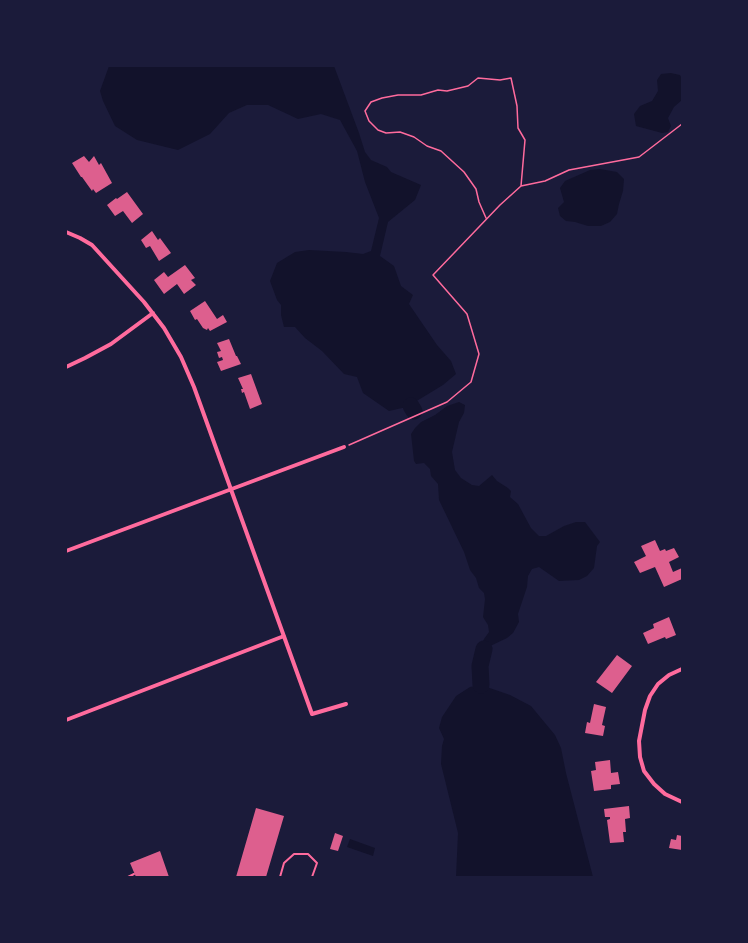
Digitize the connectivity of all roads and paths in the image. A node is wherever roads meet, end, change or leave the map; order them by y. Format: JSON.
{"nodes":[{"id":1,"x":682,"y":124,"type":"edge"},
{"id":2,"x":521,"y":186,"type":"junction"},
{"id":3,"x":486,"y":218,"type":"junction"},
{"id":4,"x":66,"y":232,"type":"edge"},
{"id":5,"x":153,"y":313,"type":"junction"},
{"id":6,"x":66,"y":367,"type":"edge"},
{"id":7,"x":344,"y":447,"type":"joint"},
{"id":8,"x":230,"y":489,"type":"junction"},
{"id":9,"x":66,"y":551,"type":"edge"},
{"id":10,"x":284,"y":636,"type":"junction"},
{"id":11,"x":682,"y":669,"type":"edge"},
{"id":12,"x":346,"y":704,"type":"dead end"},
{"id":13,"x":66,"y":720,"type":"edge"},
{"id":14,"x":682,"y":802,"type":"edge"},
{"id":15,"x":134,"y":874,"type":"dead end"},
{"id":16,"x":128,"y":877,"type":"edge"},
{"id":17,"x":280,"y":877,"type":"edge"},
{"id":18,"x":312,"y":877,"type":"edge"}],
"edges":[{"from":1,"to":2,"type":"path"},
{"from":2,"to":3,"type":"path"},
{"from":2,"to":3,"type":"path"},
{"from":3,"to":7,"type":"path"},
{"from":4,"to":5,"type":"street"},
{"from":5,"to":6,"type":"street"},
{"from":5,"to":8,"type":"street"},
{"from":7,"to":8,"type":"street"},
{"from":8,"to":9,"type":"street"},
{"from":8,"to":10,"type":"street"},
{"from":10,"to":12,"type":"street"},
{"from":10,"to":13,"type":"street"},
{"from":11,"to":14,"type":"street"},
{"from":15,"to":16,"type":"lane"},
{"from":17,"to":18,"type":"lane"}]}
